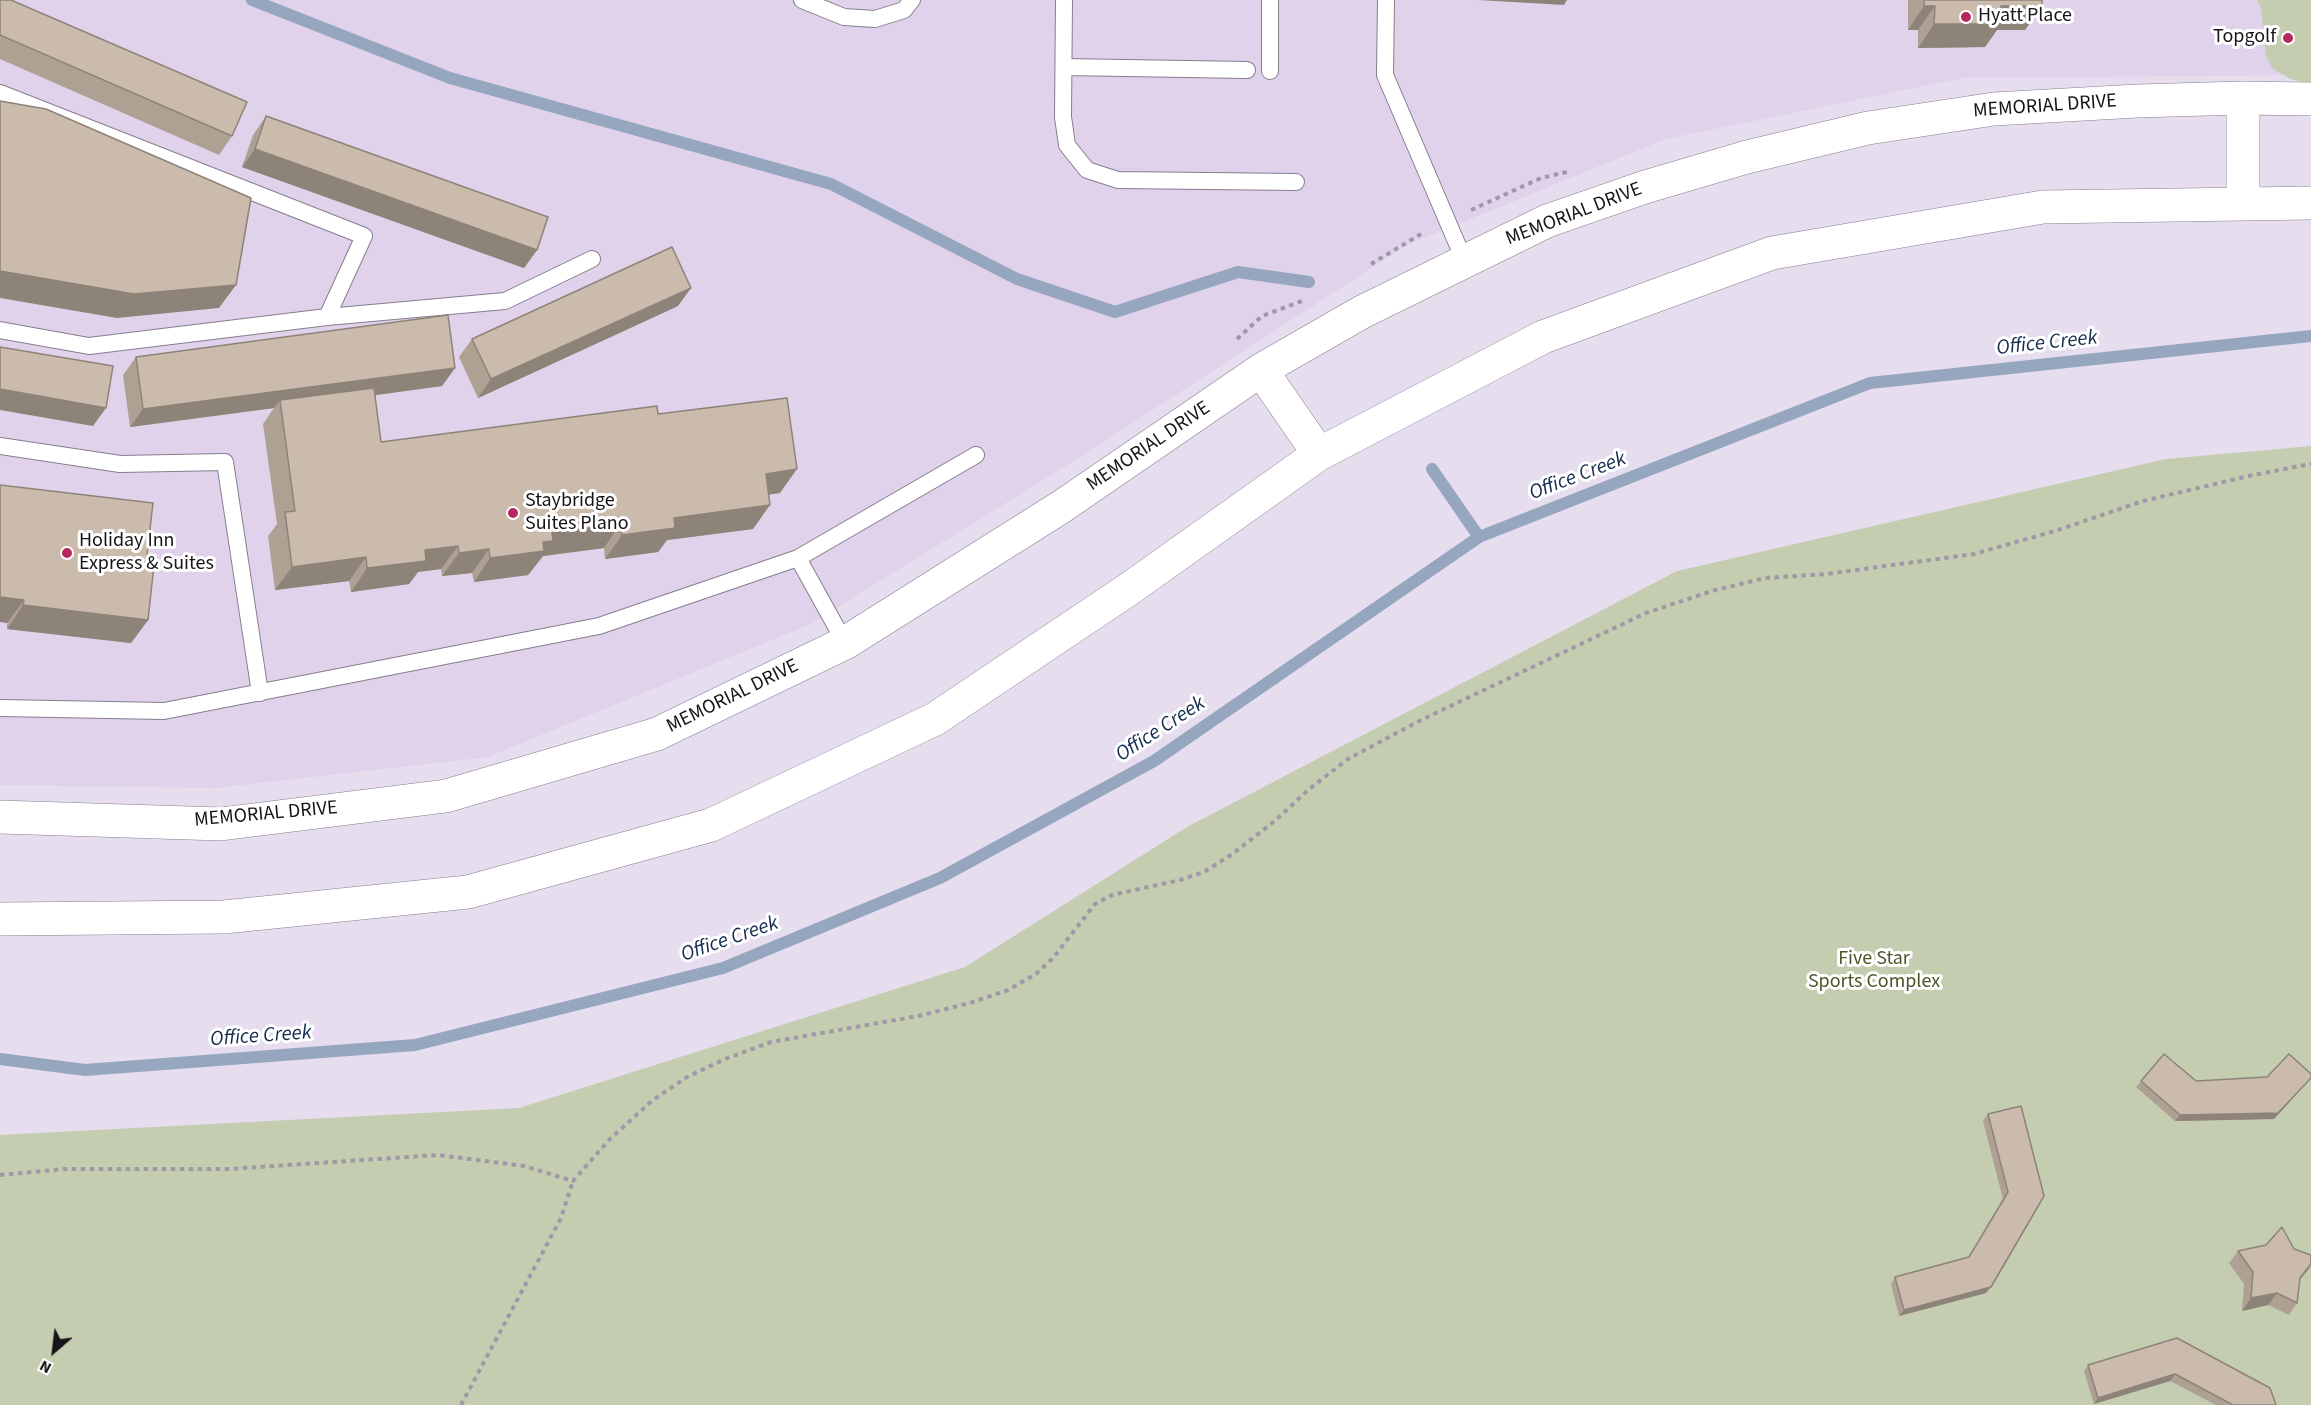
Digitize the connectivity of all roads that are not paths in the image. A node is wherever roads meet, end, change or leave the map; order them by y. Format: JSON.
{"nodes":[{"id":1,"x":802,"y":0,"type":"edge"},
{"id":2,"x":912,"y":0,"type":"edge"},
{"id":3,"x":1064,"y":0,"type":"edge"},
{"id":4,"x":1270,"y":0,"type":"edge"},
{"id":5,"x":1386,"y":0,"type":"edge"},
{"id":6,"x":1064,"y":67,"type":"junction"},
{"id":7,"x":1246,"y":70,"type":"dead end"},
{"id":8,"x":1270,"y":71,"type":"dead end"},
{"id":9,"x":0,"y":93,"type":"edge"},
{"id":10,"x":2243,"y":98,"type":"junction"},
{"id":11,"x":2311,"y":99,"type":"edge"},
{"id":12,"x":1296,"y":182,"type":"dead end"},
{"id":13,"x":2243,"y":203,"type":"junction"},
{"id":14,"x":2311,"y":203,"type":"edge"},
{"id":15,"x":592,"y":259,"type":"dead end"},
{"id":16,"x":1464,"y":260,"type":"junction"},
{"id":17,"x":327,"y":317,"type":"junction"},
{"id":18,"x":0,"y":330,"type":"edge"},
{"id":19,"x":1261,"y":370,"type":"junction"},
{"id":20,"x":0,"y":446,"type":"edge"},
{"id":21,"x":1319,"y":454,"type":"junction"},
{"id":22,"x":976,"y":455,"type":"dead end"},
{"id":23,"x":798,"y":558,"type":"junction"},
{"id":24,"x":845,"y":643,"type":"junction"},
{"id":25,"x":260,"y":693,"type":"junction"},
{"id":26,"x":0,"y":708,"type":"edge"},
{"id":27,"x":0,"y":817,"type":"edge"},
{"id":28,"x":0,"y":919,"type":"edge"}],
"edges":[{"from":1,"to":2,"type":"lane"},
{"from":3,"to":6,"type":"lane"},
{"from":4,"to":8,"type":"lane"},
{"from":5,"to":16,"type":"lane"},
{"from":6,"to":7,"type":"lane"},
{"from":6,"to":12,"type":"lane"},
{"from":9,"to":17,"type":"lane"},
{"from":10,"to":11,"type":"street","name":"MEMORIAL DRIVE"},
{"from":10,"to":13,"type":"street"},
{"from":10,"to":16,"type":"street","name":"MEMORIAL DRIVE"},
{"from":13,"to":14,"type":"street"},
{"from":13,"to":21,"type":"street"},
{"from":15,"to":17,"type":"lane"},
{"from":16,"to":19,"type":"street","name":"MEMORIAL DRIVE"},
{"from":17,"to":18,"type":"lane"},
{"from":19,"to":21,"type":"street"},
{"from":19,"to":24,"type":"street","name":"MEMORIAL DRIVE"},
{"from":20,"to":25,"type":"lane"},
{"from":21,"to":28,"type":"street"},
{"from":22,"to":23,"type":"lane"},
{"from":23,"to":24,"type":"lane"},
{"from":23,"to":25,"type":"lane"},
{"from":24,"to":27,"type":"street","name":"MEMORIAL DRIVE"},
{"from":25,"to":26,"type":"lane"}]}
